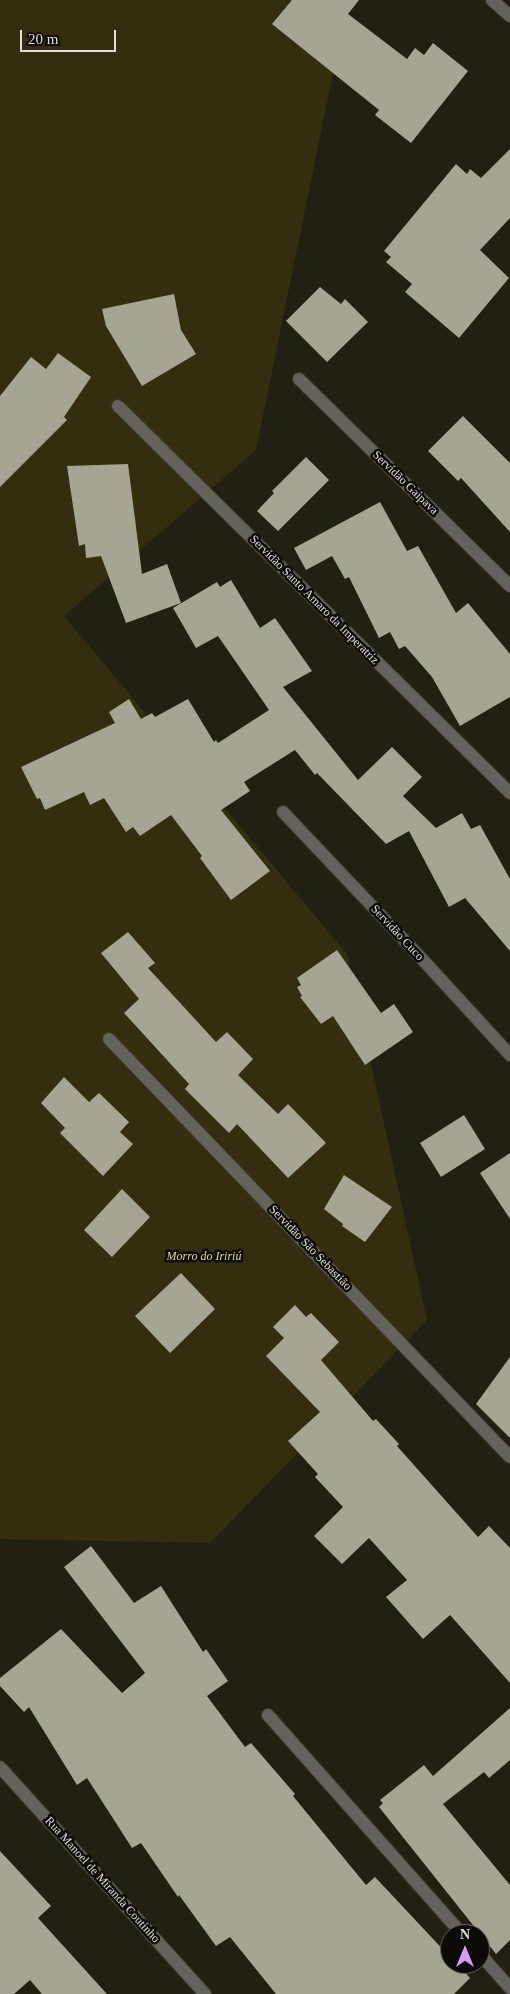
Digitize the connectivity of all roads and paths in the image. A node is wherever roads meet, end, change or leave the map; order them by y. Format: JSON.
{"nodes":[{"id":1,"x":492,"y":0,"type":"edge"},
{"id":2,"x":510,"y":16,"type":"edge"},
{"id":3,"x":299,"y":379,"type":"dead end"},
{"id":4,"x":118,"y":406,"type":"dead end"},
{"id":5,"x":510,"y":586,"type":"edge"},
{"id":6,"x":510,"y":793,"type":"edge"},
{"id":7,"x":283,"y":812,"type":"dead end"},
{"id":8,"x":109,"y":1039,"type":"dead end"},
{"id":9,"x":510,"y":1055,"type":"edge"},
{"id":10,"x":510,"y":1457,"type":"edge"},
{"id":11,"x":268,"y":1716,"type":"dead end"},
{"id":12,"x":0,"y":1767,"type":"edge"},
{"id":13,"x":453,"y":1924,"type":"edge"},
{"id":14,"x":490,"y":1965,"type":"edge"},
{"id":15,"x":510,"y":1988,"type":"edge"},
{"id":16,"x":205,"y":1994,"type":"edge"}],
"edges":[{"from":1,"to":2,"type":"street"},
{"from":3,"to":5,"type":"street","name":"Servidão Gaipava"},
{"from":4,"to":6,"type":"street","name":"Servidão Santo Amaro da Imperatriz"},
{"from":7,"to":9,"type":"street","name":"Servidão Cuco"},
{"from":8,"to":10,"type":"street","name":"Servidão São Sebastião"},
{"from":11,"to":13,"type":"street"},
{"from":12,"to":16,"type":"street","name":"Rua Manoel de Miranda Coutinho"},
{"from":14,"to":15,"type":"street"}]}
